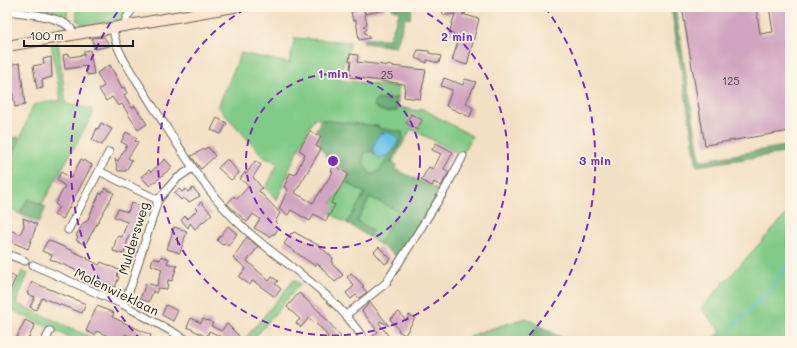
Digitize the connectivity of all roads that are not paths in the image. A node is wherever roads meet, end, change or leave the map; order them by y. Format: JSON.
{"nodes":[{"id":1,"x":134,"y":7,"type":"edge"},
{"id":2,"x":234,"y":7,"type":"edge"},
{"id":3,"x":7,"y":11,"type":"edge"},
{"id":4,"x":124,"y":25,"type":"junction"},
{"id":5,"x":112,"y":28,"type":"junction"},
{"id":6,"x":74,"y":34,"type":"junction"},
{"id":7,"x":7,"y":46,"type":"edge"},
{"id":8,"x":110,"y":152,"type":"dead end"},
{"id":9,"x":463,"y":156,"type":"dead end"},
{"id":10,"x":192,"y":168,"type":"junction"},
{"id":11,"x":99,"y":171,"type":"junction"},
{"id":12,"x":158,"y":200,"type":"junction"},
{"id":13,"x":68,"y":230,"type":"dead end"},
{"id":14,"x":7,"y":254,"type":"edge"},
{"id":15,"x":25,"y":261,"type":"dead end"},
{"id":16,"x":33,"y":265,"type":"dead end"},
{"id":17,"x":122,"y":304,"type":"junction"},
{"id":18,"x":346,"y":315,"type":"junction"},
{"id":19,"x":50,"y":331,"type":"dead end"},
{"id":20,"x":45,"y":341,"type":"edge"},
{"id":21,"x":189,"y":341,"type":"edge"},
{"id":22,"x":365,"y":341,"type":"edge"}],
"edges":[{"from":1,"to":4,"type":"street"},
{"from":2,"to":4,"type":"main road"},
{"from":3,"to":6,"type":"street"},
{"from":4,"to":5,"type":"main road"},
{"from":5,"to":6,"type":"main road"},
{"from":5,"to":10,"type":"street"},
{"from":6,"to":7,"type":"main road"},
{"from":8,"to":11,"type":"street"},
{"from":9,"to":18,"type":"street"},
{"from":10,"to":12,"type":"street","name":"Muldersweg"},
{"from":10,"to":18,"type":"street"},
{"from":11,"to":12,"type":"street"},
{"from":11,"to":13,"type":"street"},
{"from":12,"to":17,"type":"street","name":"Muldersweg"},
{"from":14,"to":15,"type":"street"},
{"from":16,"to":17,"type":"street","name":"Molenwieklaan"},
{"from":17,"to":21,"type":"street","name":"Molenwieklaan"},
{"from":18,"to":22,"type":"street"},
{"from":19,"to":20,"type":"street"}]}
